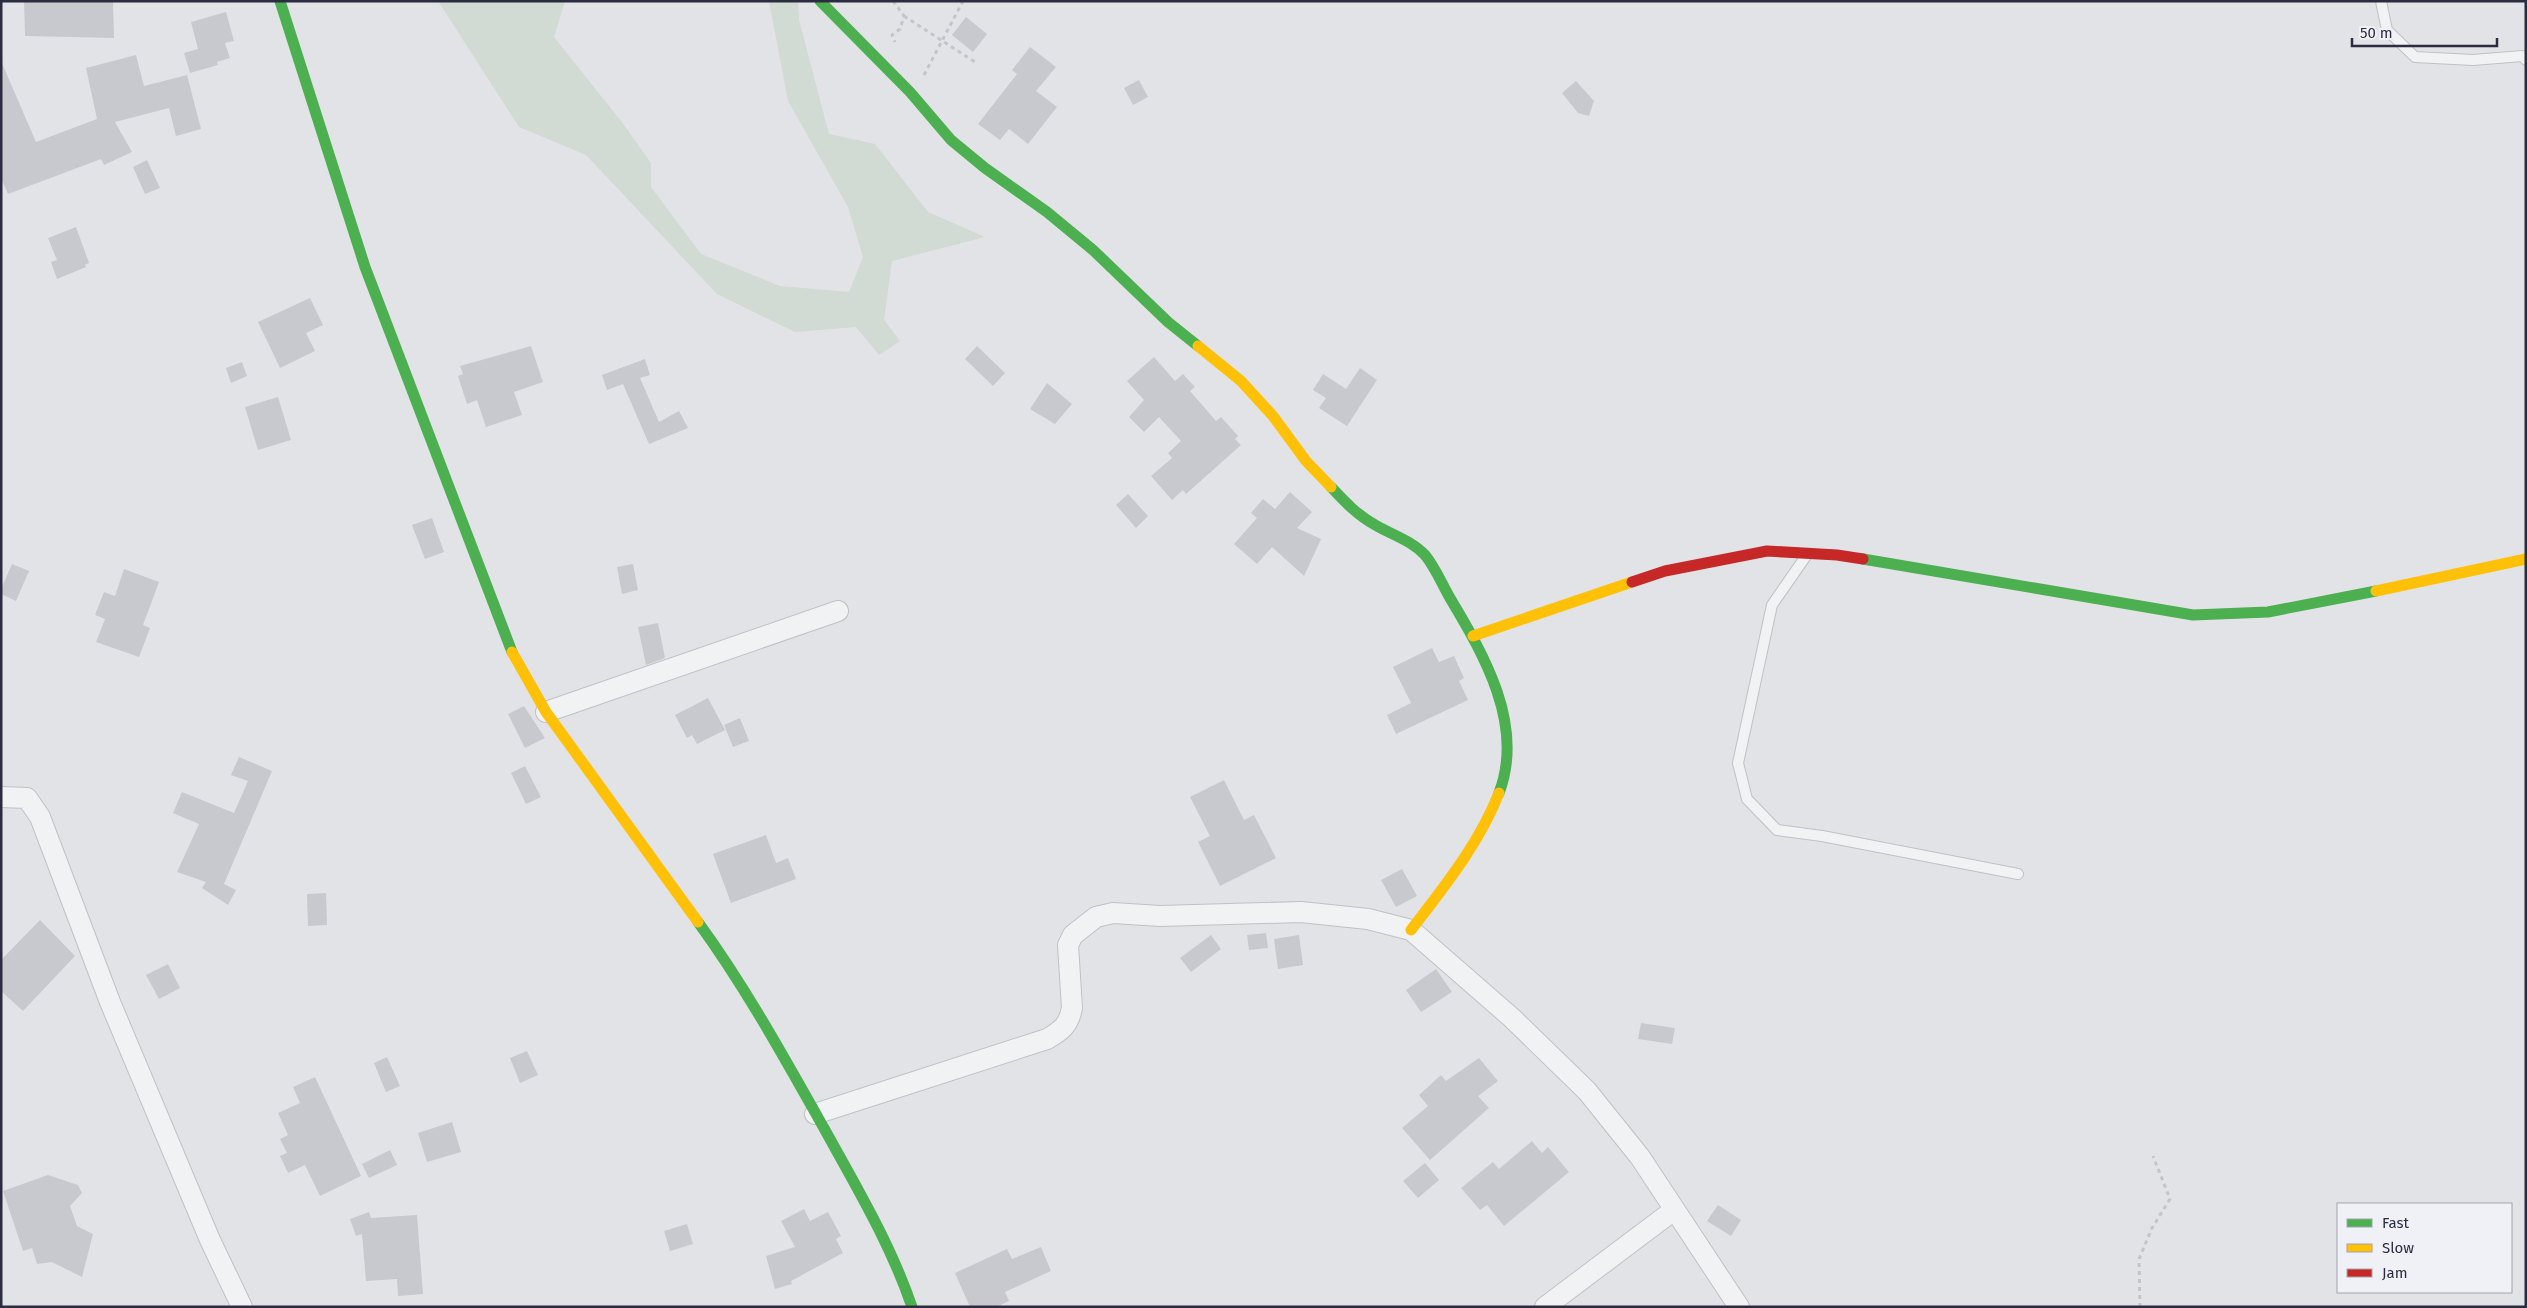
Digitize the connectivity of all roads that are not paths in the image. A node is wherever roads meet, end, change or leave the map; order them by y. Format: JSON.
{"nodes":[{"id":1,"x":280,"y":1,"type":"edge"},
{"id":2,"x":820,"y":1,"type":"edge"},
{"id":3,"x":2381,"y":1,"type":"edge"},
{"id":4,"x":2526,"y":60,"type":"edge"},
{"id":5,"x":1808,"y":553,"type":"junction"},
{"id":6,"x":2526,"y":559,"type":"edge"},
{"id":7,"x":838,"y":611,"type":"dead end"},
{"id":8,"x":1473,"y":636,"type":"junction"},
{"id":9,"x":546,"y":712,"type":"junction"},
{"id":10,"x":1,"y":797,"type":"edge"},
{"id":11,"x":2018,"y":874,"type":"dead end"},
{"id":12,"x":1411,"y":930,"type":"junction"},
{"id":13,"x":815,"y":1114,"type":"junction"},
{"id":14,"x":1674,"y":1210,"type":"junction"},
{"id":15,"x":242,"y":1307,"type":"edge"},
{"id":16,"x":912,"y":1307,"type":"edge"},
{"id":17,"x":1545,"y":1307,"type":"edge"},
{"id":18,"x":1739,"y":1307,"type":"edge"}],
"edges":[{"from":1,"to":9,"type":"street"},
{"from":2,"to":8,"type":"street"},
{"from":3,"to":4,"type":"lane"},
{"from":5,"to":6,"type":"street"},
{"from":5,"to":8,"type":"street"},
{"from":5,"to":11,"type":"lane"},
{"from":7,"to":9,"type":"street"},
{"from":8,"to":12,"type":"street"},
{"from":9,"to":13,"type":"street"},
{"from":10,"to":15,"type":"street"},
{"from":12,"to":13,"type":"street"},
{"from":12,"to":14,"type":"street"},
{"from":13,"to":16,"type":"street"},
{"from":14,"to":17,"type":"street"},
{"from":14,"to":18,"type":"street"}]}
